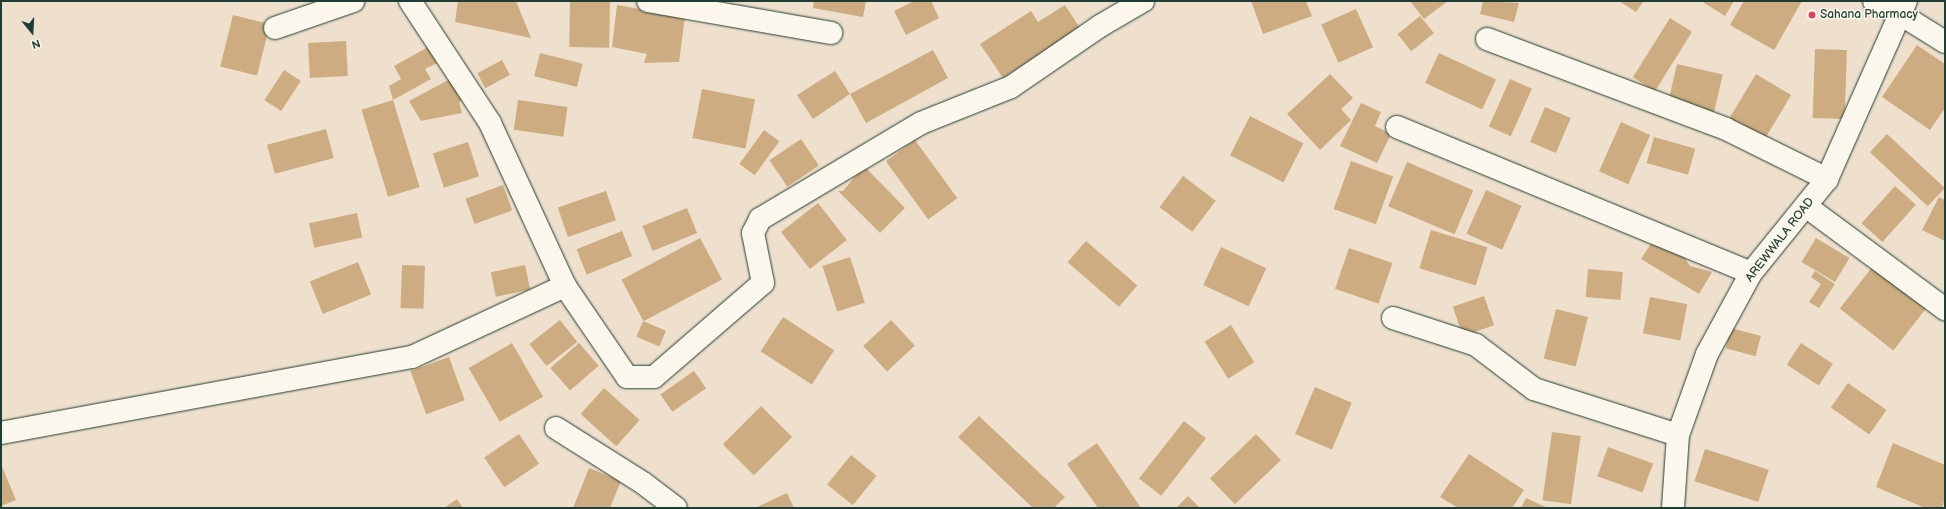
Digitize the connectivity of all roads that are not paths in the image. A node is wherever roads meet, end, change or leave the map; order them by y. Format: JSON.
{"nodes":[{"id":1,"x":353,"y":1,"type":"edge"},
{"id":2,"x":410,"y":1,"type":"edge"},
{"id":3,"x":648,"y":1,"type":"edge"},
{"id":4,"x":1143,"y":1,"type":"edge"},
{"id":5,"x":1874,"y":1,"type":"edge"},
{"id":6,"x":1903,"y":8,"type":"edge"},
{"id":7,"x":275,"y":28,"type":"dead end"},
{"id":8,"x":831,"y":33,"type":"dead end"},
{"id":9,"x":1487,"y":39,"type":"dead end"},
{"id":10,"x":1945,"y":42,"type":"edge"},
{"id":11,"x":1397,"y":127,"type":"dead end"},
{"id":12,"x":1827,"y":179,"type":"junction"},
{"id":13,"x":1807,"y":207,"type":"junction"},
{"id":14,"x":1751,"y":273,"type":"junction"},
{"id":15,"x":565,"y":286,"type":"junction"},
{"id":16,"x":1945,"y":310,"type":"edge"},
{"id":17,"x":1393,"y":318,"type":"dead end"},
{"id":18,"x":556,"y":428,"type":"dead end"},
{"id":19,"x":1,"y":433,"type":"edge"},
{"id":20,"x":1678,"y":435,"type":"junction"},
{"id":21,"x":676,"y":508,"type":"edge"},
{"id":22,"x":1673,"y":508,"type":"edge"}],
"edges":[{"from":1,"to":7,"type":"street"},
{"from":2,"to":15,"type":"street"},
{"from":3,"to":8,"type":"street"},
{"from":4,"to":15,"type":"street"},
{"from":5,"to":6,"type":"street"},
{"from":6,"to":10,"type":"street"},
{"from":6,"to":12,"type":"street","name":"AREWWALA ROAD"},
{"from":9,"to":12,"type":"street"},
{"from":11,"to":14,"type":"street"},
{"from":12,"to":13,"type":"street","name":"AREWWALA ROAD"},
{"from":13,"to":14,"type":"street","name":"AREWWALA ROAD"},
{"from":13,"to":16,"type":"street"},
{"from":14,"to":20,"type":"street","name":"AREWWALA ROAD"},
{"from":15,"to":19,"type":"street"},
{"from":17,"to":20,"type":"street"},
{"from":18,"to":21,"type":"street"},
{"from":20,"to":22,"type":"street","name":"AREWWALA ROAD"}]}
